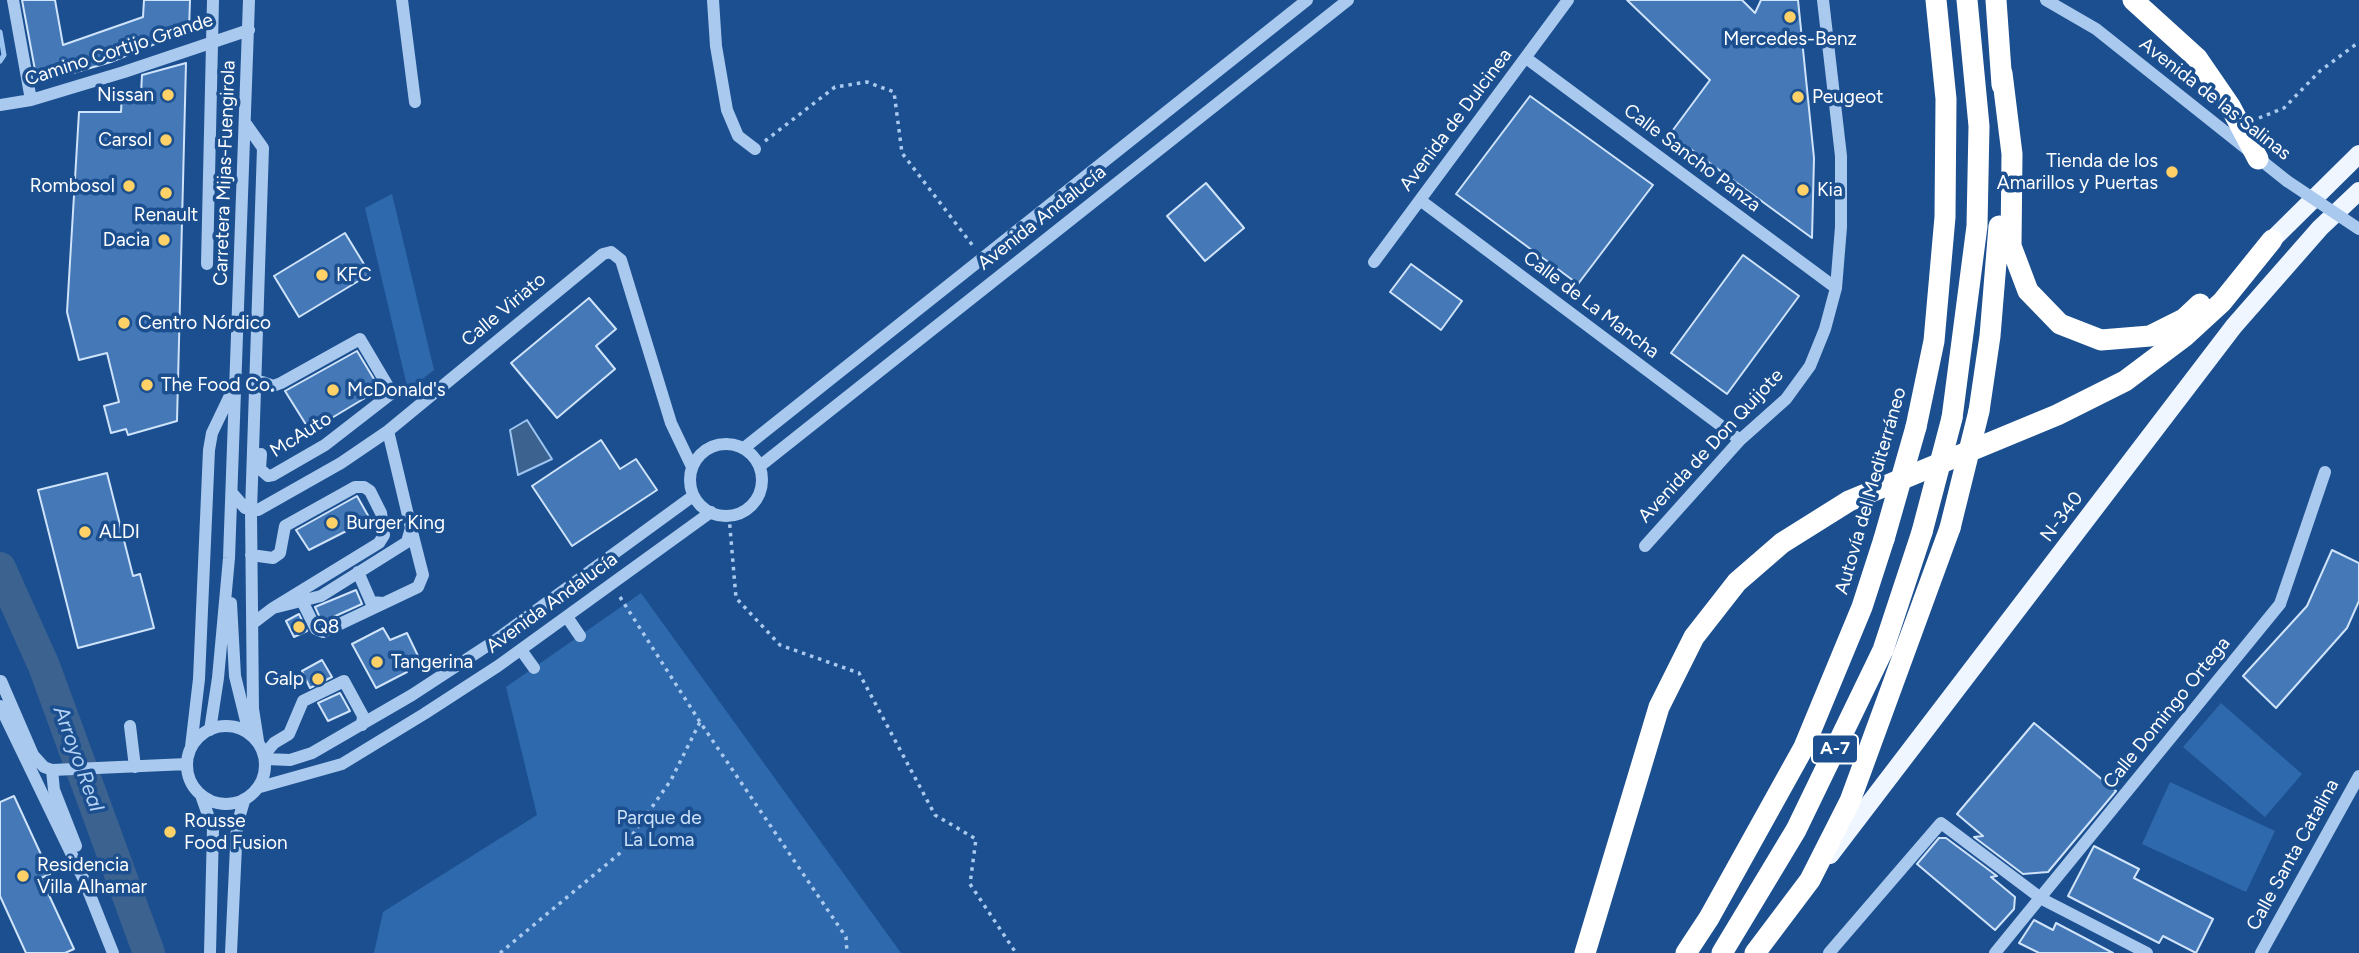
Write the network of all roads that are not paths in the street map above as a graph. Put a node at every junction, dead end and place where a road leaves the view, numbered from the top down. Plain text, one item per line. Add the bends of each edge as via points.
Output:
1 (13, 0) edge
2 (213, 0) edge
3 (249, 0) edge
4 (402, 0) edge
5 (713, 0) edge
6 (1307, 0) edge
7 (1348, 0) edge
8 (1568, 0) edge
9 (1823, 0) edge
10 (1936, 0) edge
11 (1967, 0) edge
12 (1996, 0) edge
13 (2046, 0) edge
14 (2133, 0) edge
15 (249, 30) junction
16 (212, 41) junction
17 (1526, 58) junction
18 (2002, 73) junction
19 (31, 100) junction
20 (415, 102) dead end
21 (0, 105) edge
22 (246, 124) junction
23 (755, 149) road end
24 (2359, 153) edge
25 (2258, 159) junction
26 (2359, 191) edge
27 (1420, 200) junction
28 (2359, 229) edge
29 (2272, 240) junction
30 (1374, 262) dead end
31 (207, 264) dead end
32 (1836, 288) junction
33 (259, 379) junction
34 (237, 382) junction
35 (388, 431) junction
36 (1740, 440) junction
37 (744, 448) junction
38 (760, 466) junction
39 (692, 467) junction
40 (2325, 472) dead end
41 (232, 493) junction
42 (693, 496) junction
43 (251, 510) junction
44 (711, 512) junction
45 (411, 528) junction
46 (1645, 546) dead end
47 (251, 555) junction
48 (229, 558) junction
49 (358, 572) junction
50 (302, 601) junction
51 (383, 603) junction
52 (273, 608) junction
53 (567, 617) junction
54 (252, 624) junction
55 (580, 636) dead end
56 (521, 650) junction
57 (534, 668) dead end
58 (0, 680) edge
59 (0, 706) edge
60 (362, 725) junction
61 (130, 726) dead end
62 (210, 730) junction
63 (253, 737) junction
64 (191, 747) junction
65 (265, 756) junction
66 (187, 764) junction
67 (135, 767) junction
68 (52, 770) junction
69 (2359, 776) edge
70 (260, 787) junction
71 (202, 797) junction
72 (243, 801) junction
73 (85, 880) junction
74 (1810, 880) junction
75 (2042, 899) junction
76 (113, 953) edge
77 (210, 953) edge
78 (231, 953) edge
79 (1585, 953) edge
80 (1686, 953) edge
81 (1721, 953) edge
82 (1755, 953) edge
83 (1829, 953) edge
84 (1995, 953) edge
85 (2147, 953) edge
86 (2261, 953) edge

1 - 19 street
2 - 16 street
3 - 15 street, Carretera Mijas-Fuengirola
4 - 20 street
5 - 23 street via 727,110 738,136
6 - 37 street, Avenida Andalucía
7 - 38 street, Avenida Andalucía
8 - 17 street, Avenida de Dulcinea
9 - 32 street, Avenida de Don Quijote via 1841,156
10 - 80 highway, Autovía del Mediterráneo / A-7, bridge via 1946,99 1945,217 1934,341 1916,428 1862,607 1804,747
11 - 81 highway, A-7, bridge via 1979,126 1977,226 1952,418 1922,532 1883,650 1796,830
12 - 18 highway
13 - 25 street, Avenida de las Salinas via 2095,29
14 - 25 highway via 2197,58
15 - 16 street, Camino Cortijo Grande
15 - 22 street, Carretera Mijas-Fuengirola
16 - 19 street, Camino Cortijo Grande
16 - 31 street
17 - 27 street, Avenida de Dulcinea
17 - 32 street, Calle Sancho Panza
18 - 29 highway via 2012,154 2011,246 2028,291 2060,324 2101,340 2150,336 2184,319
18 - 74 highway, bridge via 1998,264 1979,411 1950,528 1850,801
19 - 21 street, Camino Cortijo Grande
22 - 33 street via 263,148
22 - 34 street, Carretera Mijas-Fuengirola
24 - 29 main road
25 - 28 street, Avenida de las Salinas, bridge
26 - 74 main road, N-340 via 2234,326
27 - 30 street, Avenida de Dulcinea
27 - 36 street, Calle de La Mancha
29 - 79 highway via 2222,302 2125,381 2057,415 1849,501 1783,543 1737,582 1694,637 1659,707
32 - 36 street, Avenida de Don Quijote via 1810,366 1786,399
33 - 33 street, McAuto via 260,469 268,476 325,445 392,393 360,339 281,383 273,386
33 - 43 street
34 - 41 street, Carretera Mijas-Fuengirola
34 - 64 street via 215,426 209,450 199,679
35 - 39 street, Calle Viriato via 611,252 621,260 671,424
35 - 43 street, Calle Viriato via 341,463
35 - 45 street
36 - 46 street, Avenida de Don Quijote
37 - 38 street
37 - 39 street via 732,444 708,448
38 - 44 street via 763,477 750,508 729,516
39 - 42 street
40 - 75 street, Calle Domingo Ortega via 2280,604
41 - 43 street
41 - 48 street, Carretera Mijas-Fuengirola
42 - 44 street
42 - 60 street, Avenida Andalucía via 490,644
43 - 47 street
44 - 53 street, Avenida Andalucía
45 - 49 street via 407,542
45 - 51 street via 422,582
47 - 52 street via 273,558 280,553 285,526 355,487 370,491 381,513 384,535 379,543
47 - 54 street
48 - 62 street, Carretera Mijas-Fuengirola
48 - 63 street, Carretera Mijas-Fuengirola via 235,676
49 - 50 street via 321,596
49 - 51 street via 372,602
50 - 51 street via 316,629 323,632
50 - 52 street
52 - 54 street
53 - 55 street
53 - 56 street, Avenida Andalucía
54 - 63 street
56 - 57 street
56 - 70 street, Avenida Andalucía via 342,764
58 - 68 street via 33,755
59 - 73 street
60 - 65 street, Avenida Andalucía via 312,753 290,760
60 - 65 street via 363,716 344,681 303,701 289,734 274,743
61 - 67 street
62 - 63 street via 228,726
62 - 64 street
63 - 65 street
64 - 66 street
65 - 70 street
66 - 67 street
66 - 71 street via 191,784
67 - 68 street
68 - 73 street via 54,790
69 - 86 street, Calle Santa Catalina
70 - 72 street
71 - 72 street via 225,805
71 - 77 street via 213,829
72 - 78 street via 237,825
73 - 76 street
74 - 82 highway
75 - 83 street via 1941,823
75 - 84 street, Calle Domingo Ortega
75 - 85 street

